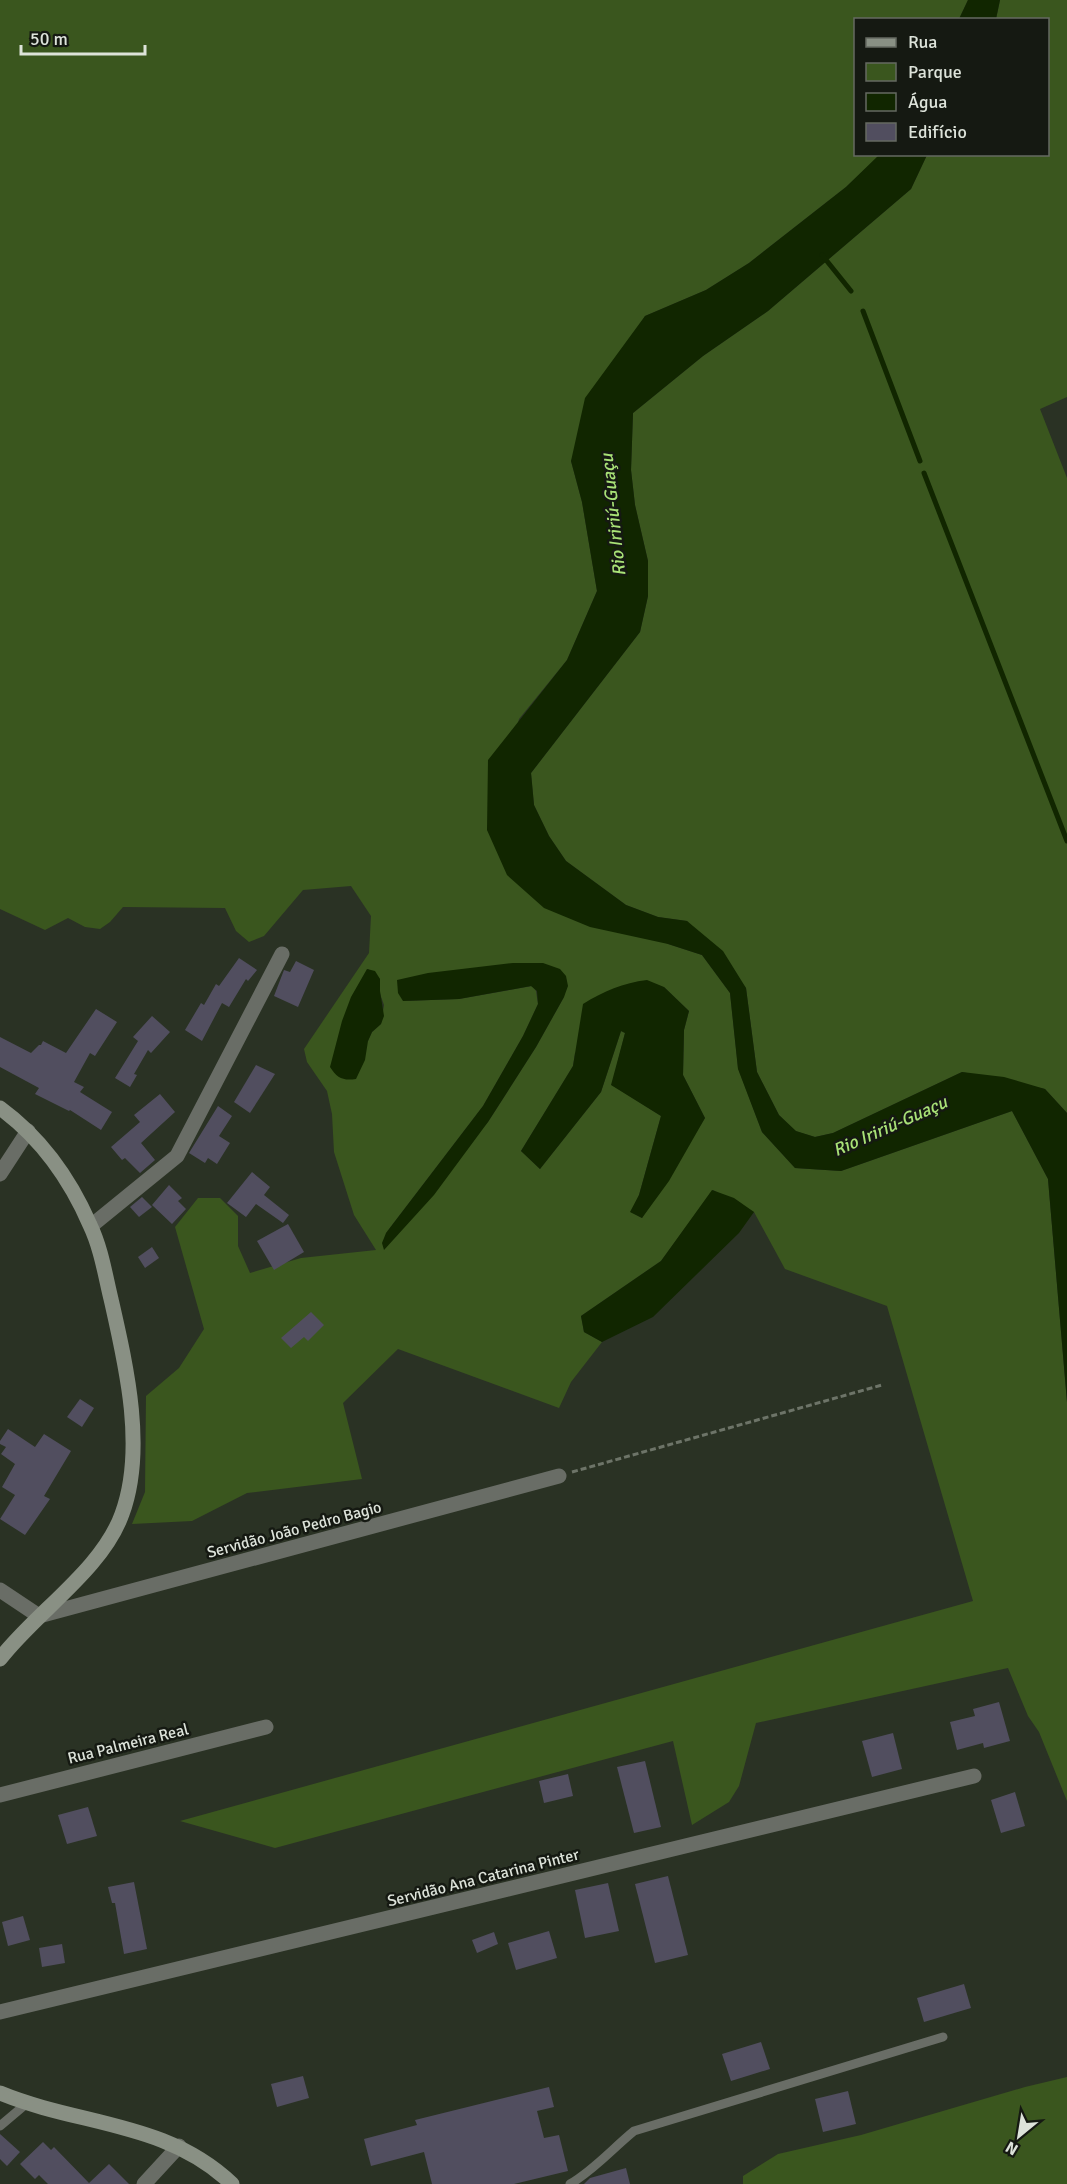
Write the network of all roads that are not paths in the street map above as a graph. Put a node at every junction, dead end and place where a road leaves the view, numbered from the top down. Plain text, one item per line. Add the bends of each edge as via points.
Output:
1 (282, 954) dead end
2 (0, 1108) edge
3 (28, 1131) junction
4 (0, 1174) edge
5 (91, 1226) junction
6 (559, 1476) road end
7 (0, 1590) edge
8 (39, 1616) junction
9 (0, 1659) edge
10 (266, 1727) dead end
11 (974, 1776) dead end
12 (0, 1795) edge
13 (0, 2012) edge
14 (943, 2037) dead end
15 (0, 2093) edge
16 (26, 2104) junction
17 (0, 2126) edge
18 (179, 2146) junction
19 (144, 2184) edge
20 (232, 2184) edge
21 (570, 2184) edge

1 - 5 street via 177,1156
2 - 3 street
3 - 4 street
3 - 5 street via 70,1186
5 - 8 street via 125,1359 132,1409 129,1486 110,1540
6 - 8 street, Servidão João Pedro Bagio
7 - 8 street
8 - 9 street
10 - 12 street, Rua Palmeira Real
11 - 13 street, Servidão Ana Catarina Pinter
14 - 21 lane via 634,2132 588,2174
15 - 16 street
16 - 17 lane
16 - 18 street
18 - 19 street
18 - 20 street

